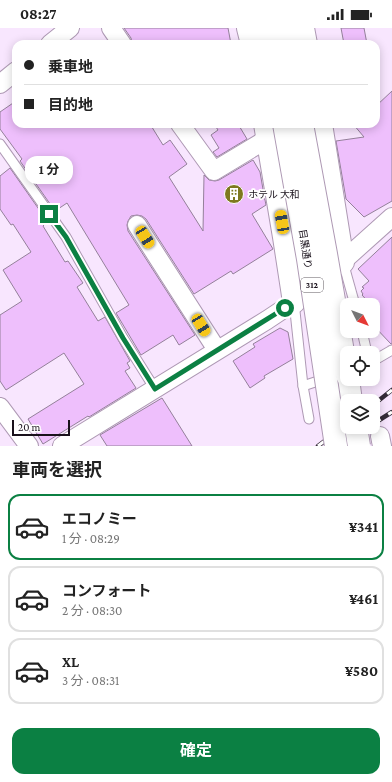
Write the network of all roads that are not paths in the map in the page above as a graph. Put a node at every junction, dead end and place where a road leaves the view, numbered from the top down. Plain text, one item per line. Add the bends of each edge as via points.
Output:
1 (70, 28) edge
2 (111, 28) edge
3 (248, 28) edge
4 (267, 28) edge
5 (284, 28) edge
6 (303, 28) edge
7 (55, 40) edge
8 (119, 40) edge
9 (251, 40) edge
10 (269, 40) edge
11 (286, 40) edge
12 (305, 40) edge
13 (12, 74) edge
14 (0, 84) edge
15 (183, 128) edge
16 (285, 128) edge
17 (303, 128) edge
18 (322, 128) edge
19 (266, 132) edge
20 (0, 144) edge
21 (325, 148) junction
22 (273, 178) junction
23 (392, 217) edge
24 (137, 225) dead end
25 (343, 262) junction
26 (353, 298) edge
27 (294, 302) junction
28 (217, 350) junction
29 (392, 350) edge
30 (340, 354) edge
31 (380, 357) edge
32 (340, 376) edge
33 (303, 386) junction
34 (155, 389) junction
35 (0, 407) edge
36 (309, 419) dead end
37 (357, 434) edge
38 (29, 446) edge
39 (62, 446) edge
40 (336, 446) edge
41 (359, 446) edge

1 - 7 street
2 - 8 street
3 - 9 main road
4 - 10 main road
5 - 11 main road
6 - 12 main road
13 - 14 street
15 - 19 street via 214,171
16 - 40 main road, 目黒通り / 312, bridge via 308,259
17 - 30 main road, 目黒通り / 312, bridge via 326,254
18 - 21 main road
19 - 22 main road
20 - 34 lane via 66,237
21 - 22 street
21 - 25 main road
22 - 27 main road
23 - 25 street
24 - 28 street
25 - 26 lane
25 - 27 street
27 - 28 street
27 - 33 lane
28 - 34 street
29 - 31 lane
32 - 33 lane
33 - 36 lane
34 - 39 street
35 - 38 street
37 - 41 main road, bridge

